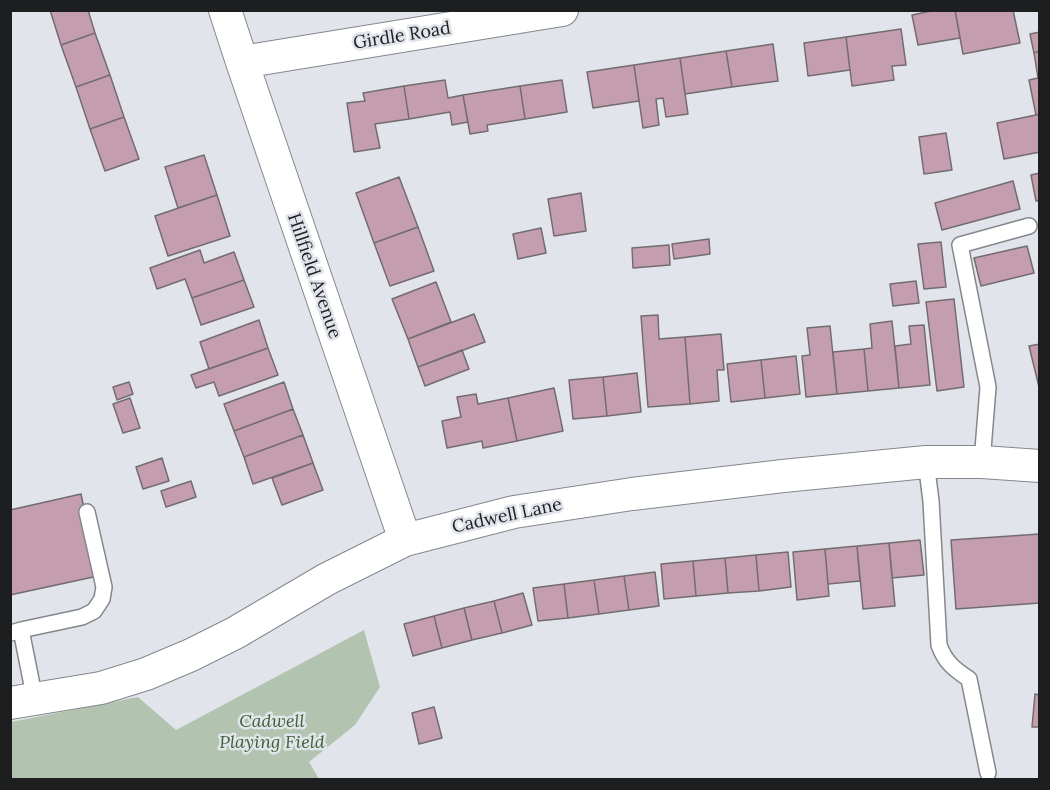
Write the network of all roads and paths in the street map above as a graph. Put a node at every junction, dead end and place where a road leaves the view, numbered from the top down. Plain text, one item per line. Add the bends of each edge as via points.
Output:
1 (225, 10) edge
2 (562, 10) edge
3 (242, 62) junction
4 (1029, 226) dead end
5 (926, 462) junction
6 (982, 462) junction
7 (1040, 466) edge
8 (87, 512) dead end
9 (405, 540) junction
10 (16, 632) edge
11 (23, 702) edge
12 (988, 773) dead end

1 - 3 street, Hillfield Avenue
2 - 3 street, Girdle Road
3 - 9 street, Hillfield Avenue
4 - 6 lane via 960,245 988,387
5 - 6 street, Cadwell Lane
5 - 9 street, Cadwell Lane via 632,494 514,512
5 - 12 lane via 939,645 943,657 969,679
6 - 7 street, Cadwell Lane
8 - 10 lane via 104,586 102,599 94,611 82,617
9 - 11 street, Cadwell Lane via 327,579 235,633 146,674 100,688
10 - 11 lane

